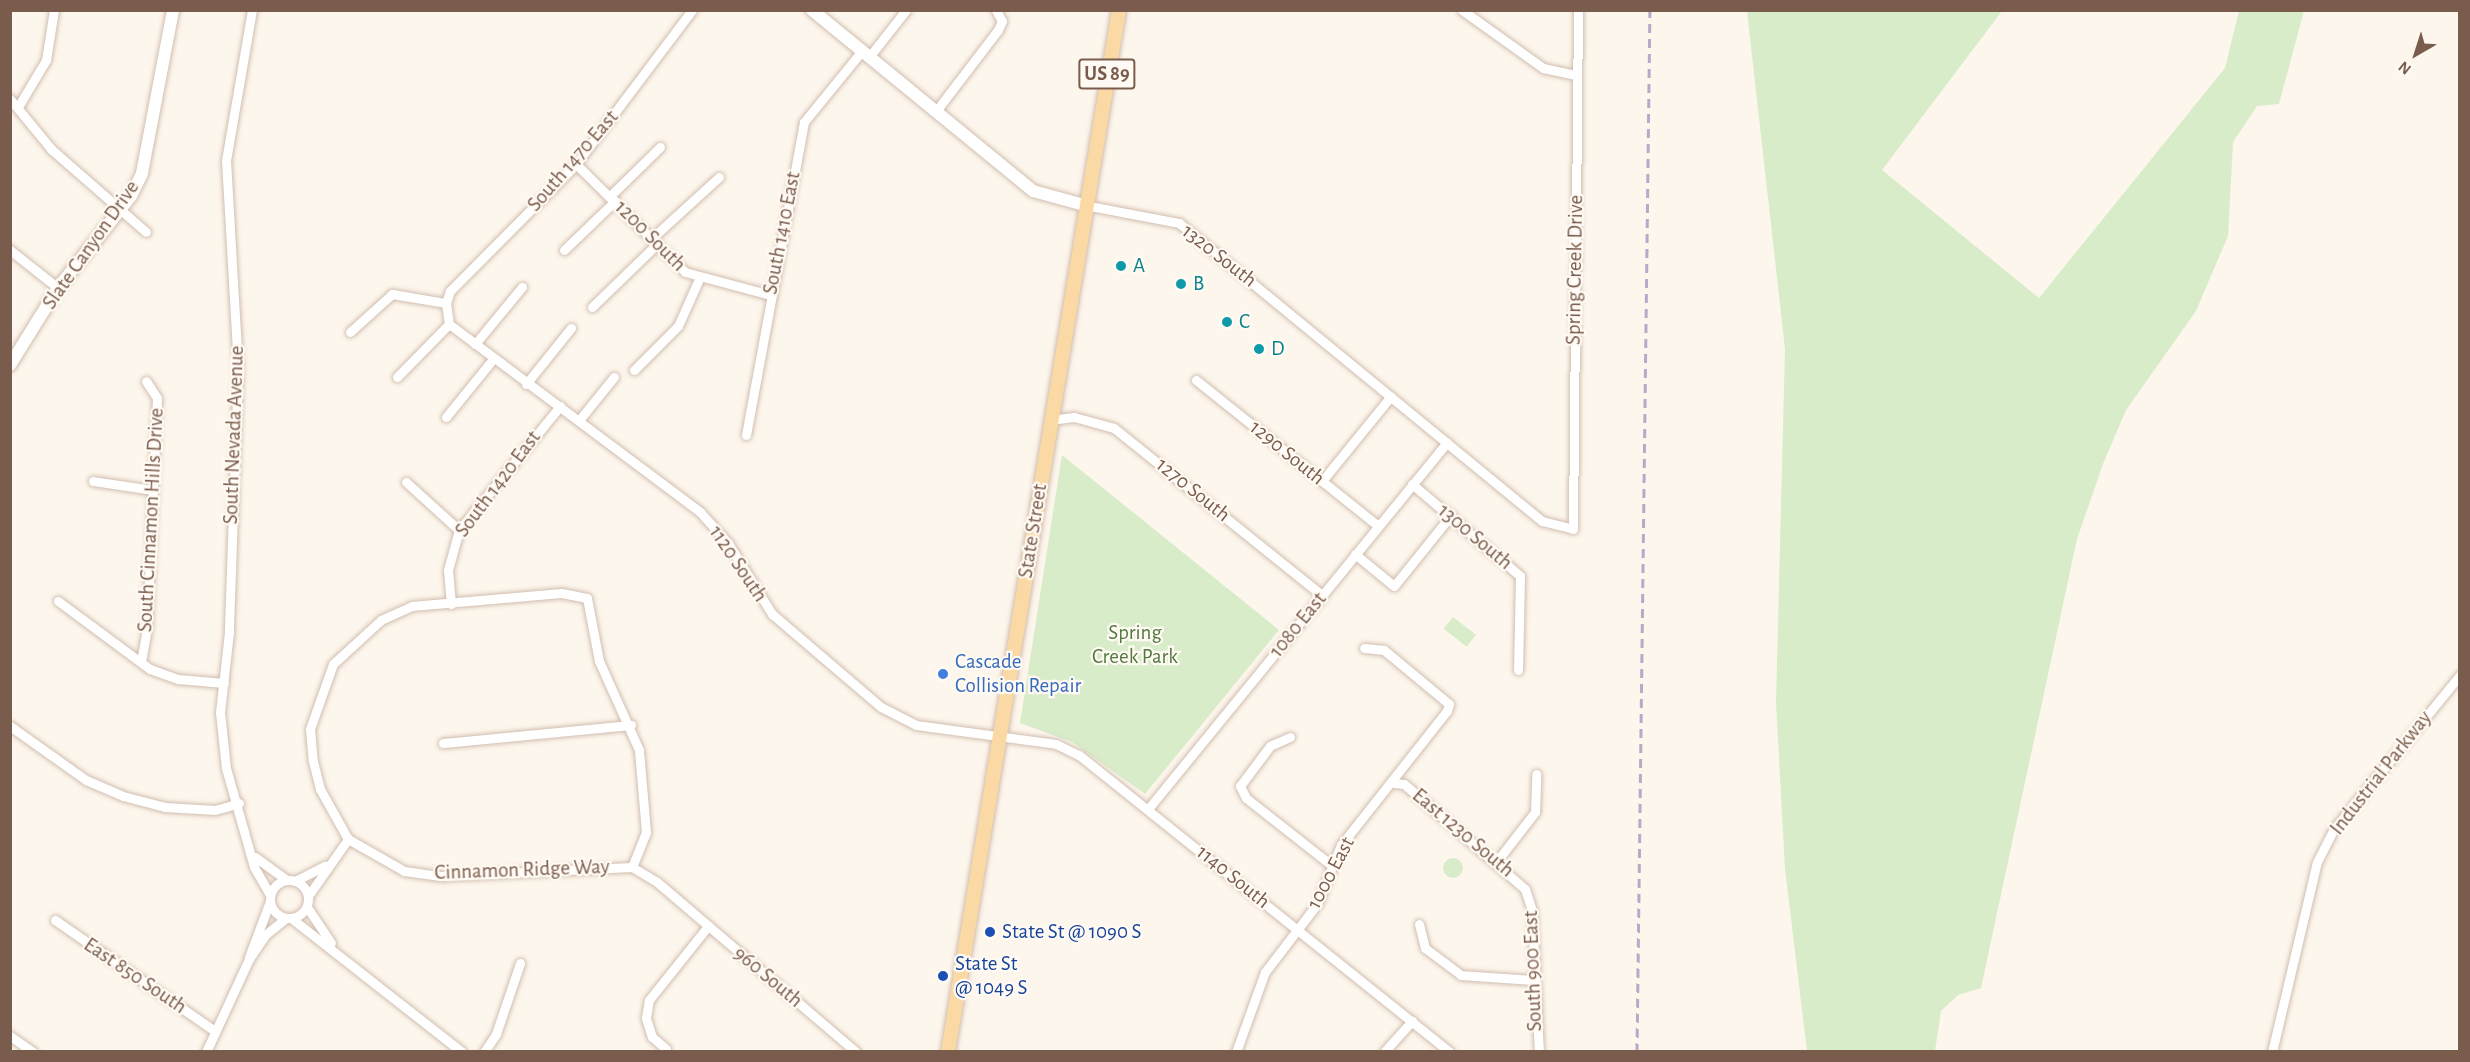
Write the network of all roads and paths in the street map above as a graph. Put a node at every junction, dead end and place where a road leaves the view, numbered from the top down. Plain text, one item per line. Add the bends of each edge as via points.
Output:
1 (54, 10) edge
2 (174, 10) edge
3 (252, 10) edge
4 (692, 10) edge
5 (812, 10) edge
6 (906, 10) edge
7 (996, 10) edge
8 (1119, 10) edge
9 (1462, 10) edge
10 (1578, 10) edge
11 (865, 54) junction
12 (1577, 75) junction
13 (10, 99) edge
14 (18, 107) junction
15 (936, 111) junction
16 (660, 147) dead end
17 (576, 164) junction
18 (719, 177) dead end
19 (613, 198) junction
20 (1084, 205) junction
21 (121, 210) junction
22 (146, 232) dead end
23 (654, 242) junction
24 (10, 250) edge
25 (564, 250) dead end
26 (699, 279) junction
27 (522, 287) dead end
28 (58, 288) junction
29 (771, 295) junction
30 (446, 303) junction
31 (592, 307) dead end
32 (449, 324) junction
33 (571, 328) dead end
34 (350, 332) dead end
35 (475, 344) junction
36 (493, 359) junction
37 (10, 365) edge
38 (634, 370) dead end
39 (614, 376) dead end
40 (397, 377) dead end
41 (1196, 380) dead end
42 (146, 381) dead end
43 (526, 384) junction
44 (1391, 396) junction
45 (560, 406) junction
46 (446, 417) dead end
47 (580, 419) junction
48 (1050, 420) junction
49 (746, 435) dead end
50 (1447, 442) junction
51 (93, 481) dead end
52 (406, 482) dead end
53 (1322, 482) junction
54 (1412, 484) junction
55 (153, 490) junction
56 (1451, 515) junction
57 (1378, 526) junction
58 (1573, 529) joint
59 (459, 530) junction
60 (1355, 554) junction
61 (1322, 595) junction
62 (58, 601) dead end
63 (451, 604) junction
64 (1364, 648) dead end
65 (141, 662) junction
66 (1518, 670) dead end
67 (2460, 675) edge
68 (224, 683) junction
69 (632, 725) junction
70 (10, 726) edge
71 (1000, 736) junction
72 (1290, 737) dead end
73 (443, 743) dead end
74 (1536, 774) dead end
75 (1394, 783) junction
76 (239, 803) junction
77 (1148, 809) junction
78 (348, 839) junction
79 (255, 857) junction
80 (1497, 861) junction
81 (1331, 865) junction
82 (325, 866) junction
83 (632, 867) junction
84 (291, 880) junction
85 (1527, 892) joint
86 (308, 896) junction
87 (270, 898) junction
88 (307, 907) junction
89 (288, 918) junction
90 (55, 920) dead end
91 (1419, 924) dead end
92 (708, 926) junction
93 (1298, 929) junction
94 (332, 945) junction
95 (249, 959) junction
96 (520, 963) dead end
97 (1532, 980) junction
98 (1412, 1021) junction
99 (215, 1031) junction
100 (10, 1036) edge
101 (666, 1049) dead end
102 (33, 1052) edge
103 (206, 1052) edge
104 (462, 1052) edge
105 (484, 1052) edge
106 (856, 1052) edge
107 (948, 1052) edge
108 (1236, 1052) edge
109 (1384, 1052) edge
110 (1450, 1052) edge
111 (1539, 1052) edge
112 (2272, 1052) edge

1 - 14 street via 46,60
2 - 21 street, Slate Canyon Drive via 142,173
3 - 68 street, South Nevada Avenue via 226,160 238,370
4 - 17 street, South 1470 East via 662,57
5 - 11 street, 1320 South
6 - 11 street, South 1410 East
7 - 15 street via 1002,21
8 - 20 main road, State Street / US 89
9 - 12 street via 1543,68
10 - 12 street, Spring Creek Drive
11 - 15 street, 1320 South
11 - 29 street, South 1410 East via 804,122
12 - 58 street, Spring Creek Drive
13 - 14 street
14 - 21 street via 51,149
15 - 20 street, 1320 South via 1033,191
16 - 19 street
17 - 19 street, 1200 South
17 - 30 street, South 1470 East via 465,275
18 - 23 street
19 - 23 street, 1200 South
19 - 25 street
20 - 44 street, 1320 South via 1179,223
20 - 48 main road, State Street / US 89
21 - 22 street
21 - 28 street, Slate Canyon Drive
23 - 26 street, 1200 South
23 - 31 street
24 - 28 street
26 - 29 street, 1200 South
26 - 38 street via 678,326
27 - 35 street
28 - 37 street, Slate Canyon Drive
29 - 49 street, South 1410 East
30 - 32 street
30 - 34 street via 392,294
32 - 35 street, 1120 South
32 - 40 street
33 - 43 street
35 - 36 street, 1120 South
36 - 43 street, 1120 South
36 - 46 street
39 - 47 street
41 - 53 street, 1290 South
42 - 55 street, South Cinnamon Hills Drive via 157,398
43 - 45 street, 1120 South
44 - 50 street, 1320 South
44 - 53 street
45 - 47 street, 1120 South
45 - 59 street, South 1420 East
47 - 71 street, 1120 South via 700,512 728,543 772,614 881,707 916,725
48 - 61 street, 1270 South via 1099,421 1126,436
48 - 71 main road, State Street / US 89
50 - 54 street, 1080 East
50 - 58 street, 1320 South via 1542,521
51 - 55 street
52 - 59 street
53 - 57 street, 1290 South
54 - 56 street, 1300 South
54 - 57 street, 1080 East
55 - 65 street, South Cinnamon Hills Drive
56 - 60 street via 1394,586
56 - 66 street, 1300 South via 1520,576
57 - 60 street, 1080 East
59 - 63 street, South 1420 East via 448,570
60 - 61 street, 1080 East
61 - 77 street, 1080 East
62 - 65 street
63 - 69 street via 561,593 587,598 599,661
63 - 78 street via 412,606 381,620 333,664 318,695 310,729 313,762 320,789
64 - 75 street, 1000 East via 1384,650 1448,708
65 - 68 street via 178,679
67 - 112 street, Industrial Parkway via 2334,829 2317,862
68 - 76 street, South Nevada Avenue via 221,743
69 - 73 street
69 - 83 street via 646,832
70 - 76 street via 86,780 123,796 165,807 215,810
71 - 77 street, 1140 South via 1056,744 1092,764
71 - 107 main road, State Street / US 89
72 - 81 street via 1270,746 1240,786 1245,798
74 - 80 street via 1535,812
75 - 80 street, East 1230 South via 1404,784
75 - 81 street, 1000 East via 1341,845
76 - 79 street, South Nevada Avenue
77 - 93 street, 1140 South
78 - 82 street
78 - 83 street, Cinnamon Ridge Way via 404,871 441,876
79 - 84 street
79 - 87 street, South Nevada Avenue via 254,867
80 - 85 street, East 1230 South
81 - 93 street, 1000 East via 1323,893
82 - 84 street
82 - 86 street
83 - 92 street, 960 South
84 - 86 street
84 - 87 street
85 - 97 street, South 900 East via 1532,910
86 - 88 street
87 - 89 street via 275,912
87 - 95 street
88 - 89 street
88 - 94 street
89 - 94 street
89 - 95 street via 264,934
90 - 99 street, East 850 South
91 - 97 street via 1425,948 1461,975
92 - 101 street via 649,1000 646,1018 652,1037
92 - 106 street, 960 South
93 - 98 street, 1140 South
93 - 108 street, 1000 East via 1265,972
94 - 104 street
95 - 99 street
96 - 105 street via 496,1034
97 - 111 street, South 900 East
98 - 109 street
98 - 110 street, 1140 South
99 - 103 street
100 - 102 street

